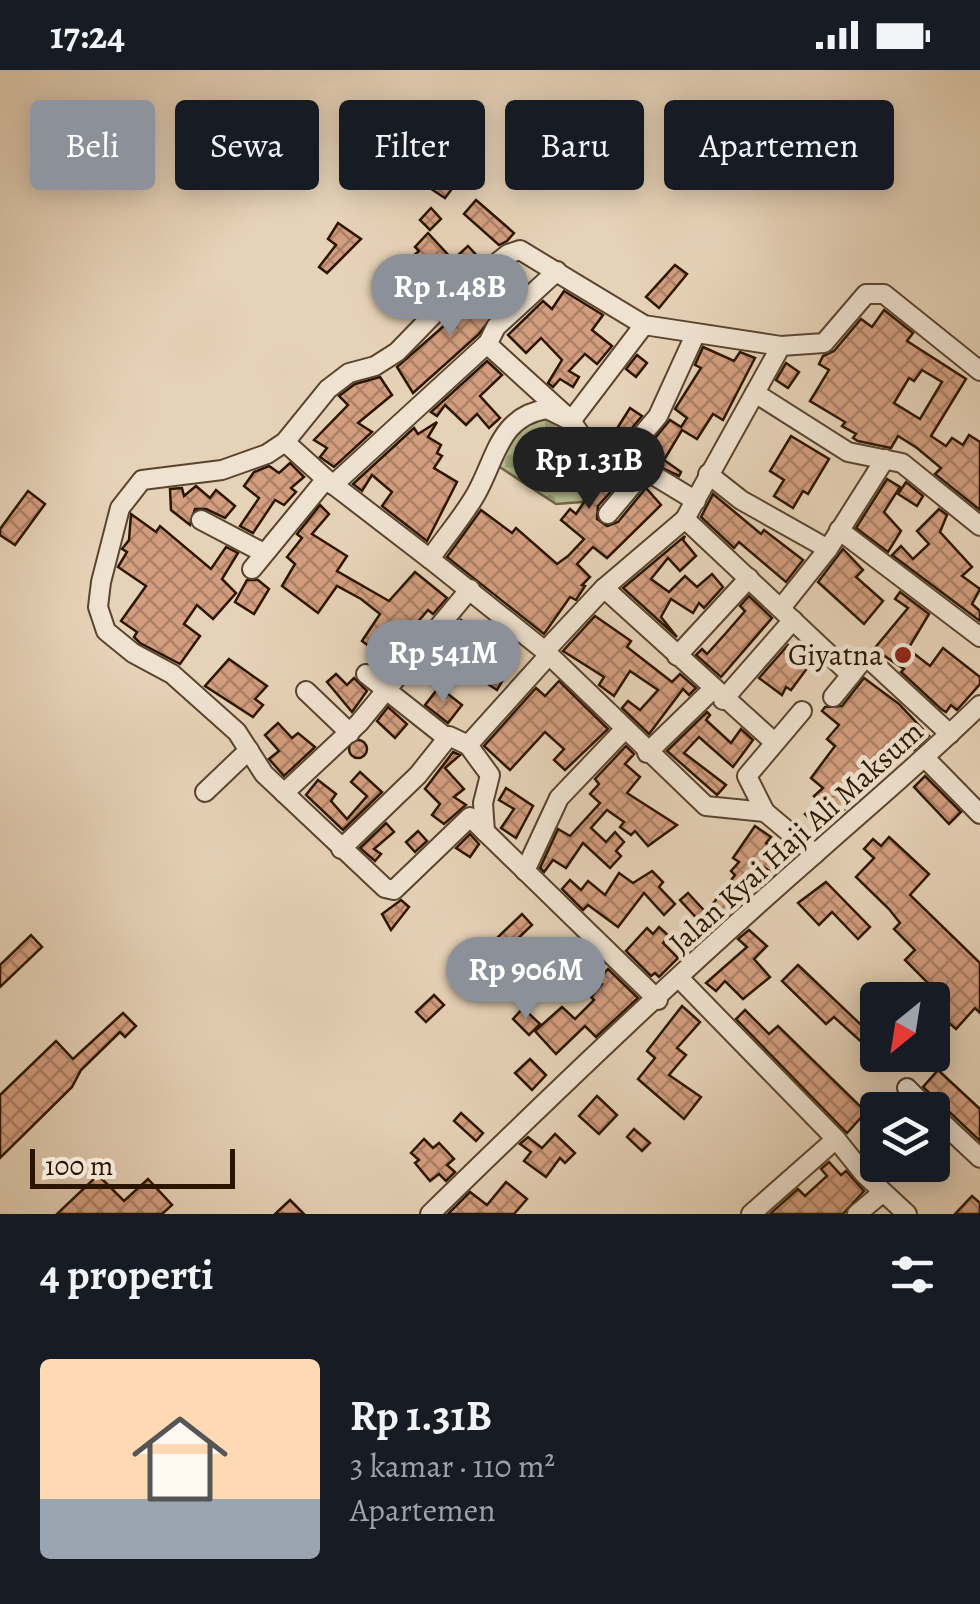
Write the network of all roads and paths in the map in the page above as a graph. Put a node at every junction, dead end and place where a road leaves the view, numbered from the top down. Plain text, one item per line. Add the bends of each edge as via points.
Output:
1 (557, 271) junction
2 (644, 325) junction
3 (695, 335) junction
4 (487, 344) junction
5 (781, 346) junction
6 (980, 372) edge
7 (756, 393) junction
8 (567, 417) junction
9 (284, 442) junction
10 (885, 459) junction
11 (708, 474) junction
12 (329, 482) junction
13 (696, 501) junction
14 (608, 514) dead end
15 (685, 519) junction
16 (201, 520) dead end
17 (980, 526) edge
18 (840, 530) junction
19 (828, 549) junction
20 (430, 558) junction
21 (750, 578) junction
22 (604, 588) junction
23 (470, 589) junction
24 (787, 614) junction
25 (980, 638) edge
26 (547, 653) junction
27 (677, 656) junction
28 (366, 674) dead end
29 (851, 676) junction
30 (388, 691) junction
31 (306, 692) dead end
32 (718, 694) junction
33 (833, 697) dead end
34 (980, 705) edge
35 (802, 711) dead end
36 (624, 731) junction
37 (350, 734) junction
38 (950, 734) junction
39 (447, 738) junction
40 (774, 742) junction
41 (468, 745) junction
42 (249, 750) junction
43 (647, 753) junction
44 (926, 759) junction
45 (205, 792) dead end
46 (284, 794) junction
47 (765, 812) junction
48 (980, 814) edge
49 (485, 832) junction
50 (341, 850) junction
51 (815, 854) junction
52 (525, 870) junction
53 (680, 979) junction
54 (658, 1000) junction
55 (906, 1088) dead end
56 (910, 1092) edge
57 (950, 1129) edge
58 (836, 1139) junction
59 (980, 1158) edge
60 (882, 1194) junction
61 (430, 1214) edge
62 (752, 1214) edge
63 (858, 1214) edge
64 (907, 1214) edge

1 - 2 street
1 - 4 street via 496,327
1 - 9 street via 531,252 508,254 396,352 328,389
2 - 3 street
2 - 8 street
3 - 5 street
3 - 8 street via 670,397 613,469 605,469
4 - 8 street
4 - 12 street
5 - 6 street via 824,343 874,291
5 - 7 street
7 - 10 street via 848,452
7 - 11 street
8 - 20 street via 547,409 518,418
9 - 12 street
9 - 42 street via 222,470 142,480 120,508 98,607 111,638 172,674
10 - 17 street via 907,466
10 - 18 street
11 - 13 street
11 - 19 street
12 - 16 street via 257,561
12 - 20 street
13 - 14 street via 645,470
13 - 15 street
15 - 21 street
15 - 22 street
18 - 19 street
18 - 25 street
19 - 24 street
20 - 23 street
21 - 24 street
21 - 27 street
22 - 26 street
22 - 27 street
23 - 26 street
23 - 30 street
24 - 29 street
24 - 32 street
26 - 36 street
26 - 41 street
27 - 32 street
28 - 30 street
29 - 33 street
29 - 38 street via 863,660 870,662
30 - 37 street
30 - 39 street
31 - 37 street
32 - 40 street
32 - 43 street
34 - 38 street, Jalan Kyai Haji Ali Maksum
35 - 40 street
36 - 43 street
36 - 52 street via 559,798
37 - 46 street
38 - 44 street, Jalan Kyai Haji Ali Maksum
39 - 41 street
39 - 50 street
40 - 47 street via 747,776
41 - 49 street via 490,775
42 - 45 street
42 - 46 street
43 - 47 street via 706,806
44 - 48 street
44 - 51 street, Jalan Kyai Haji Ali Maksum
46 - 50 street
47 - 51 street
49 - 50 street via 468,818 394,890
49 - 52 street
51 - 53 street, Jalan Kyai Haji Ali Maksum
52 - 54 street
53 - 54 street, Jalan Kyai Haji Ali Maksum
53 - 58 street
54 - 61 street, Jalan Kyai Haji Ali Maksum
55 - 56 street
57 - 59 street
58 - 60 street
58 - 62 street
60 - 63 street
60 - 64 street

